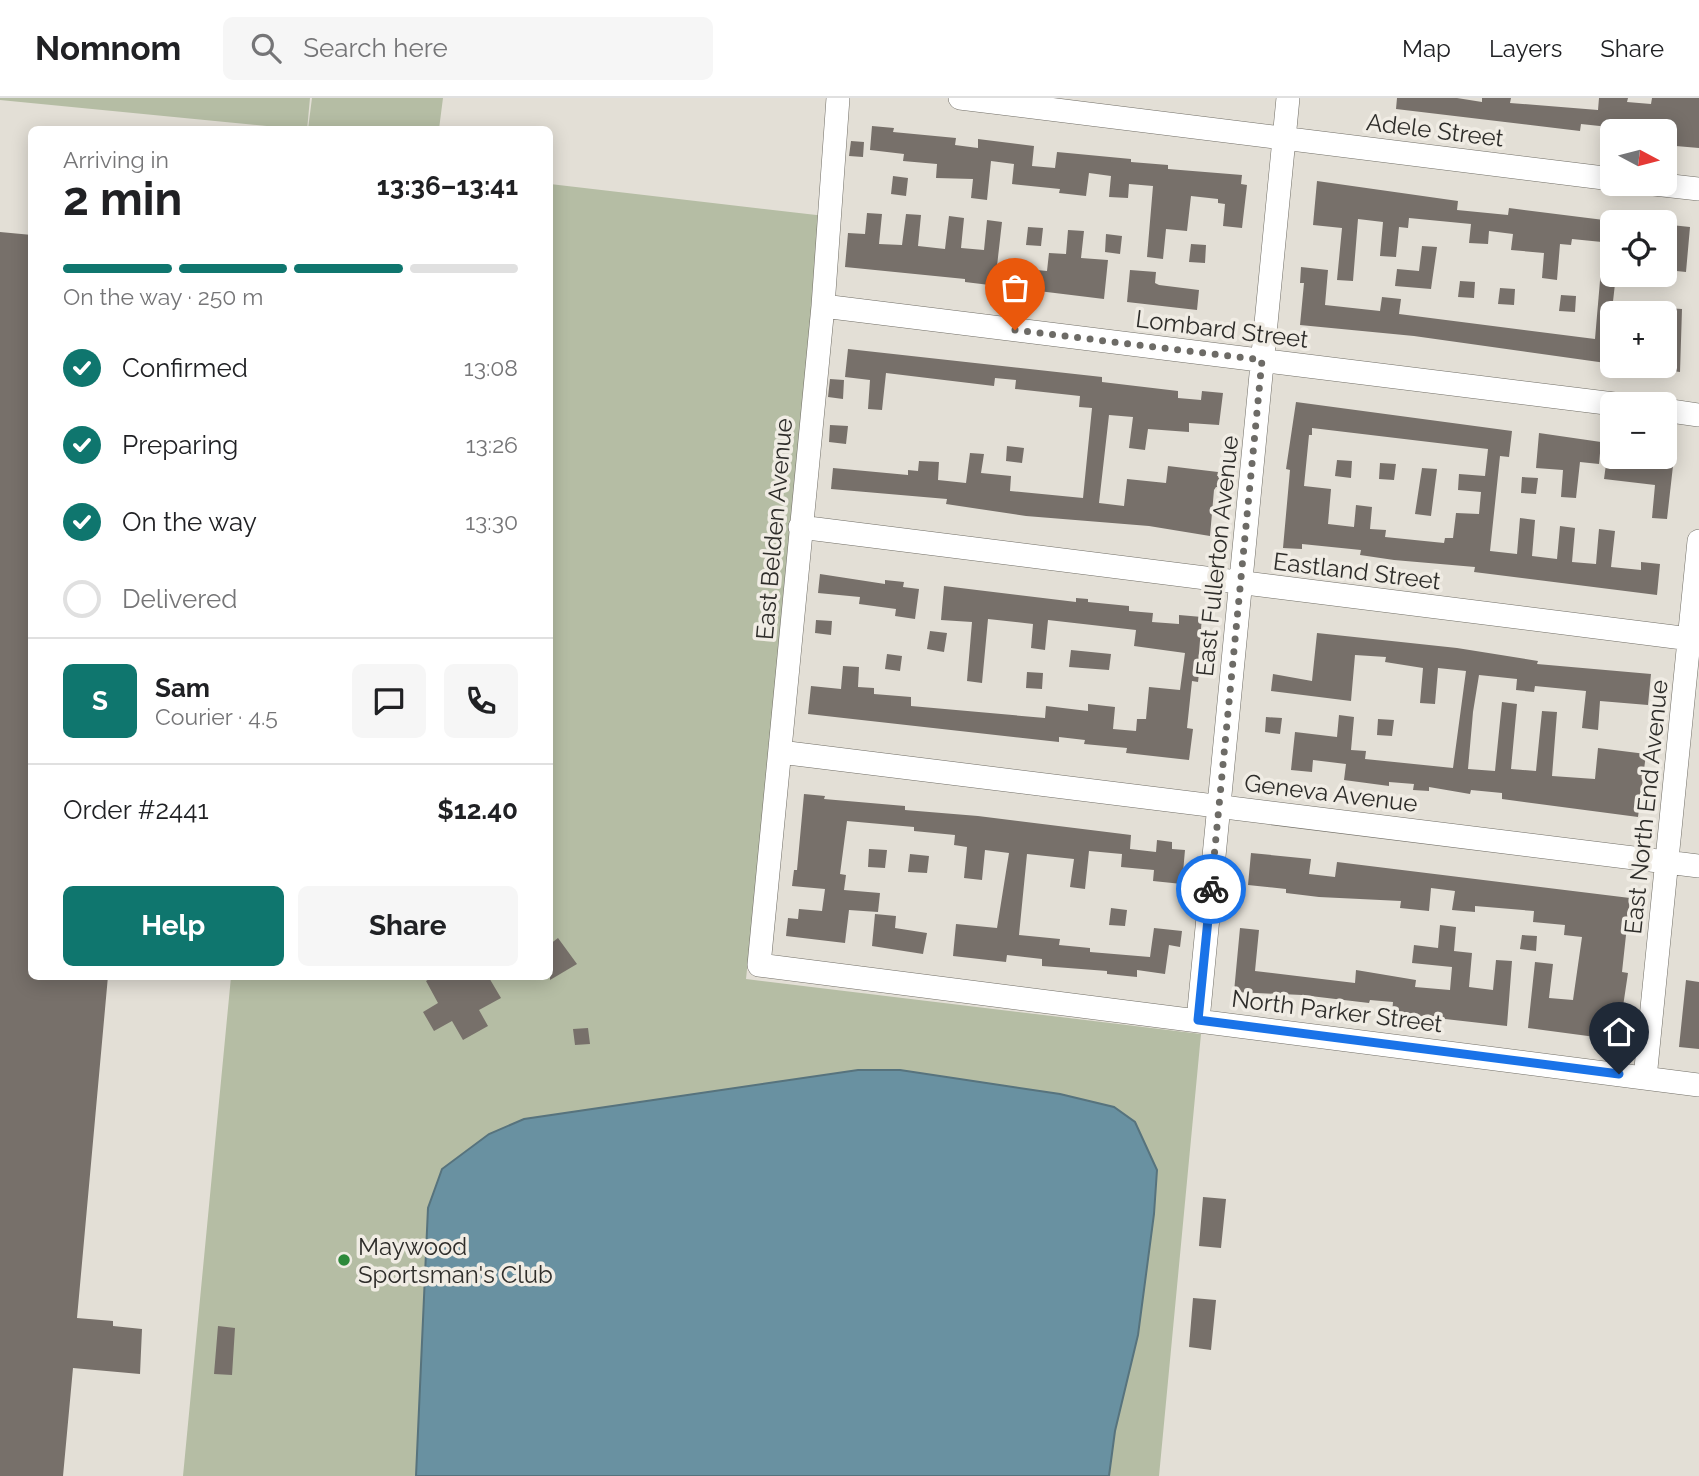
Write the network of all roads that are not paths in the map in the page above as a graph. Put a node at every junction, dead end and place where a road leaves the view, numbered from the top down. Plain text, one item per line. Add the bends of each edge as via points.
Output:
1 (838, 98) edge
2 (960, 98) edge
3 (1288, 98) edge
4 (1284, 138) junction
5 (1600, 177) edge
6 (1677, 187) edge
7 (1699, 189) edge
8 (823, 306) junction
9 (1262, 360) junction
10 (1600, 402) edge
11 (1677, 412) edge
12 (1699, 415) edge
13 (800, 527) junction
14 (1699, 541) edge
15 (1241, 582) junction
16 (1694, 640) edge
17 (780, 752) junction
18 (1219, 806) junction
19 (1667, 861) junction
20 (1699, 866) edge
21 (759, 965) joint
22 (1198, 1020) junction
23 (1645, 1078) junction
24 (1699, 1085) edge

1 - 8 street, East Belden Avenue
2 - 4 street, Adele Street
3 - 4 street, East Fullerton Avenue
4 - 5 street, Adele Street
4 - 9 street, East Fullerton Avenue
6 - 7 street
8 - 9 street, Lombard Street
8 - 13 street, East Belden Avenue
9 - 10 street, Lombard Street
9 - 15 street, East Fullerton Avenue
11 - 12 street
13 - 15 street, Eastland Street
13 - 17 street, East Belden Avenue
14 - 16 street, East North End Avenue
15 - 16 street, Eastland Street
15 - 18 street, East Fullerton Avenue
16 - 19 street, East North End Avenue
17 - 18 street, Geneva Avenue
17 - 21 street, East Belden Avenue
18 - 19 street, Geneva Avenue
18 - 22 street, East Fullerton Avenue
19 - 20 street, Geneva Avenue
19 - 23 street, East North End Avenue
21 - 22 street, North Parker Street
22 - 23 street, North Parker Street
23 - 24 street, North Parker Street

